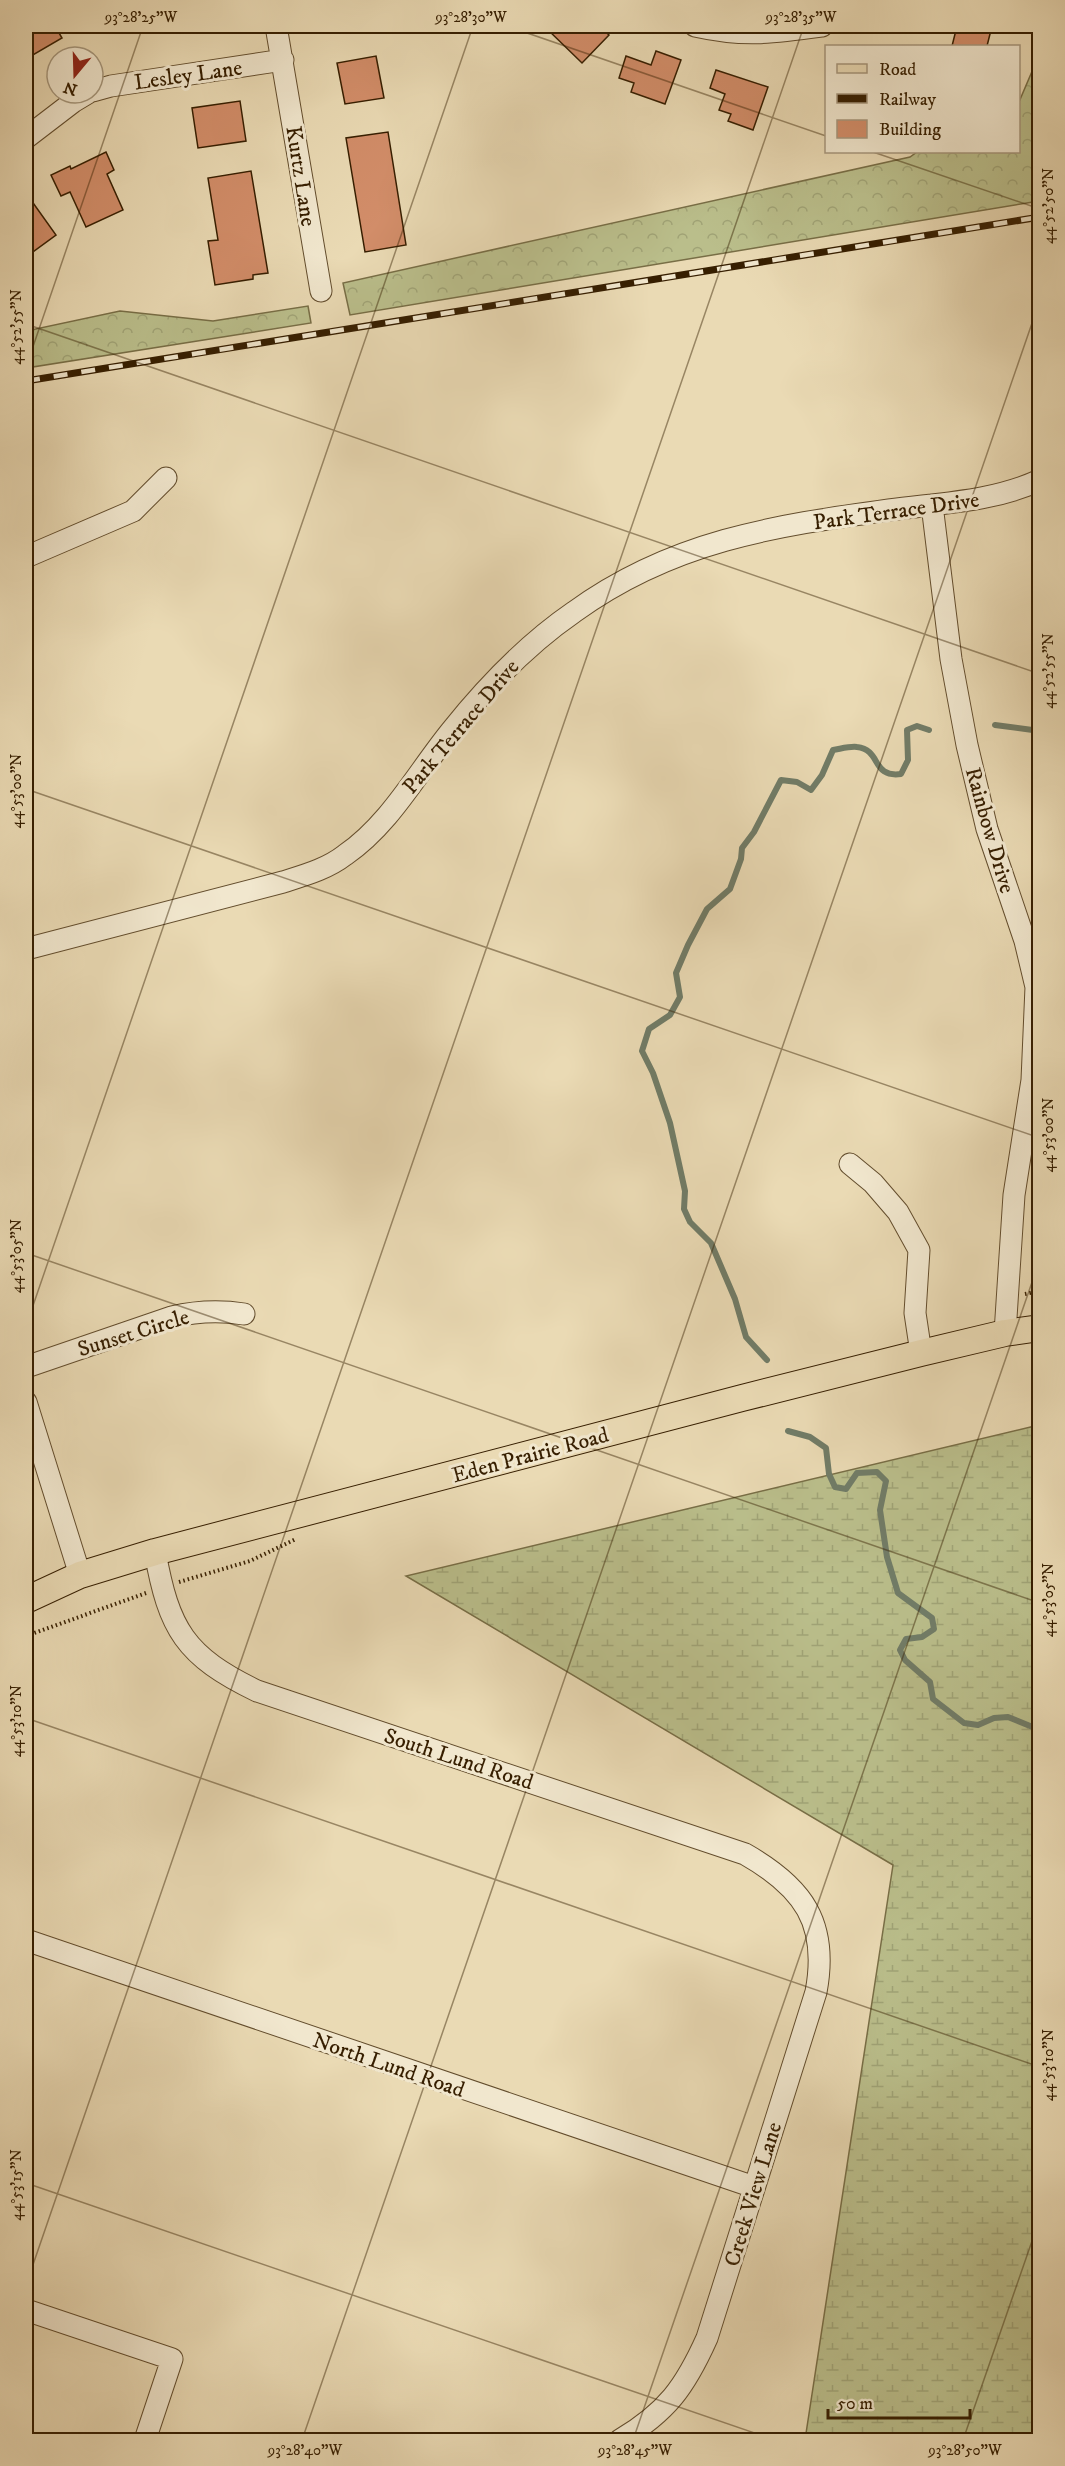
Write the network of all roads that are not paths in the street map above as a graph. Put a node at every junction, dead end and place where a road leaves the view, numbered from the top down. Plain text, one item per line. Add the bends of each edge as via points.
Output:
1 (276, 26) edge
2 (695, 26) edge
3 (822, 26) edge
4 (283, 60) junction
5 (105, 88) edge
6 (69, 105) edge
7 (26, 138) edge
8 (321, 291) dead end
9 (166, 478) dead end
10 (1040, 480) edge
11 (932, 505) junction
12 (26, 557) edge
13 (26, 949) edge
14 (850, 1164) dead end
15 (244, 1314) dead end
16 (1040, 1328) edge
17 (1005, 1333) junction
18 (921, 1353) junction
19 (26, 1367) edge
20 (26, 1402) edge
21 (154, 1552) junction
22 (80, 1575) junction
23 (26, 1600) edge
24 (812, 1918) joint
25 (26, 1940) edge
26 (754, 2187) junction
27 (26, 2310) edge
28 (146, 2440) edge
29 (620, 2440) edge

1 - 4 street, Kurtz Lane
2 - 3 street via 727,33 765,34
4 - 5 street, Lesley Lane
4 - 8 street, Kurtz Lane
6 - 7 street
9 - 12 street via 133,510
10 - 11 street, Park Terrace Drive via 983,499
11 - 13 street, Park Terrace Drive via 791,524 734,537 677,555 625,580 574,611 528,647 478,698 371,834 345,856 316,872 283,882
11 - 17 street, Rainbow Drive via 951,659 967,745 987,829 1025,941 1036,987 1032,1080 1014,1195
14 - 18 street via 898,1212 919,1250 915,1313
15 - 19 street, Sunset Circle via 219,1310 188,1313
16 - 17 main road, Eden Prairie Road
17 - 18 main road, Eden Prairie Road
18 - 21 main road, Eden Prairie Road
20 - 22 street
21 - 22 main road, Eden Prairie Road
21 - 24 street, South Lund Road via 161,1588 179,1632 201,1658 228,1677 257,1691 745,1854 780,1877
22 - 23 main road, Eden Prairie Road
24 - 26 street, Creek View Lane via 821,1967 816,1992
25 - 26 street, North Lund Road
26 - 29 street, Creek View Lane via 707,2338 693,2369 674,2398 649,2422
27 - 28 street via 172,2359

